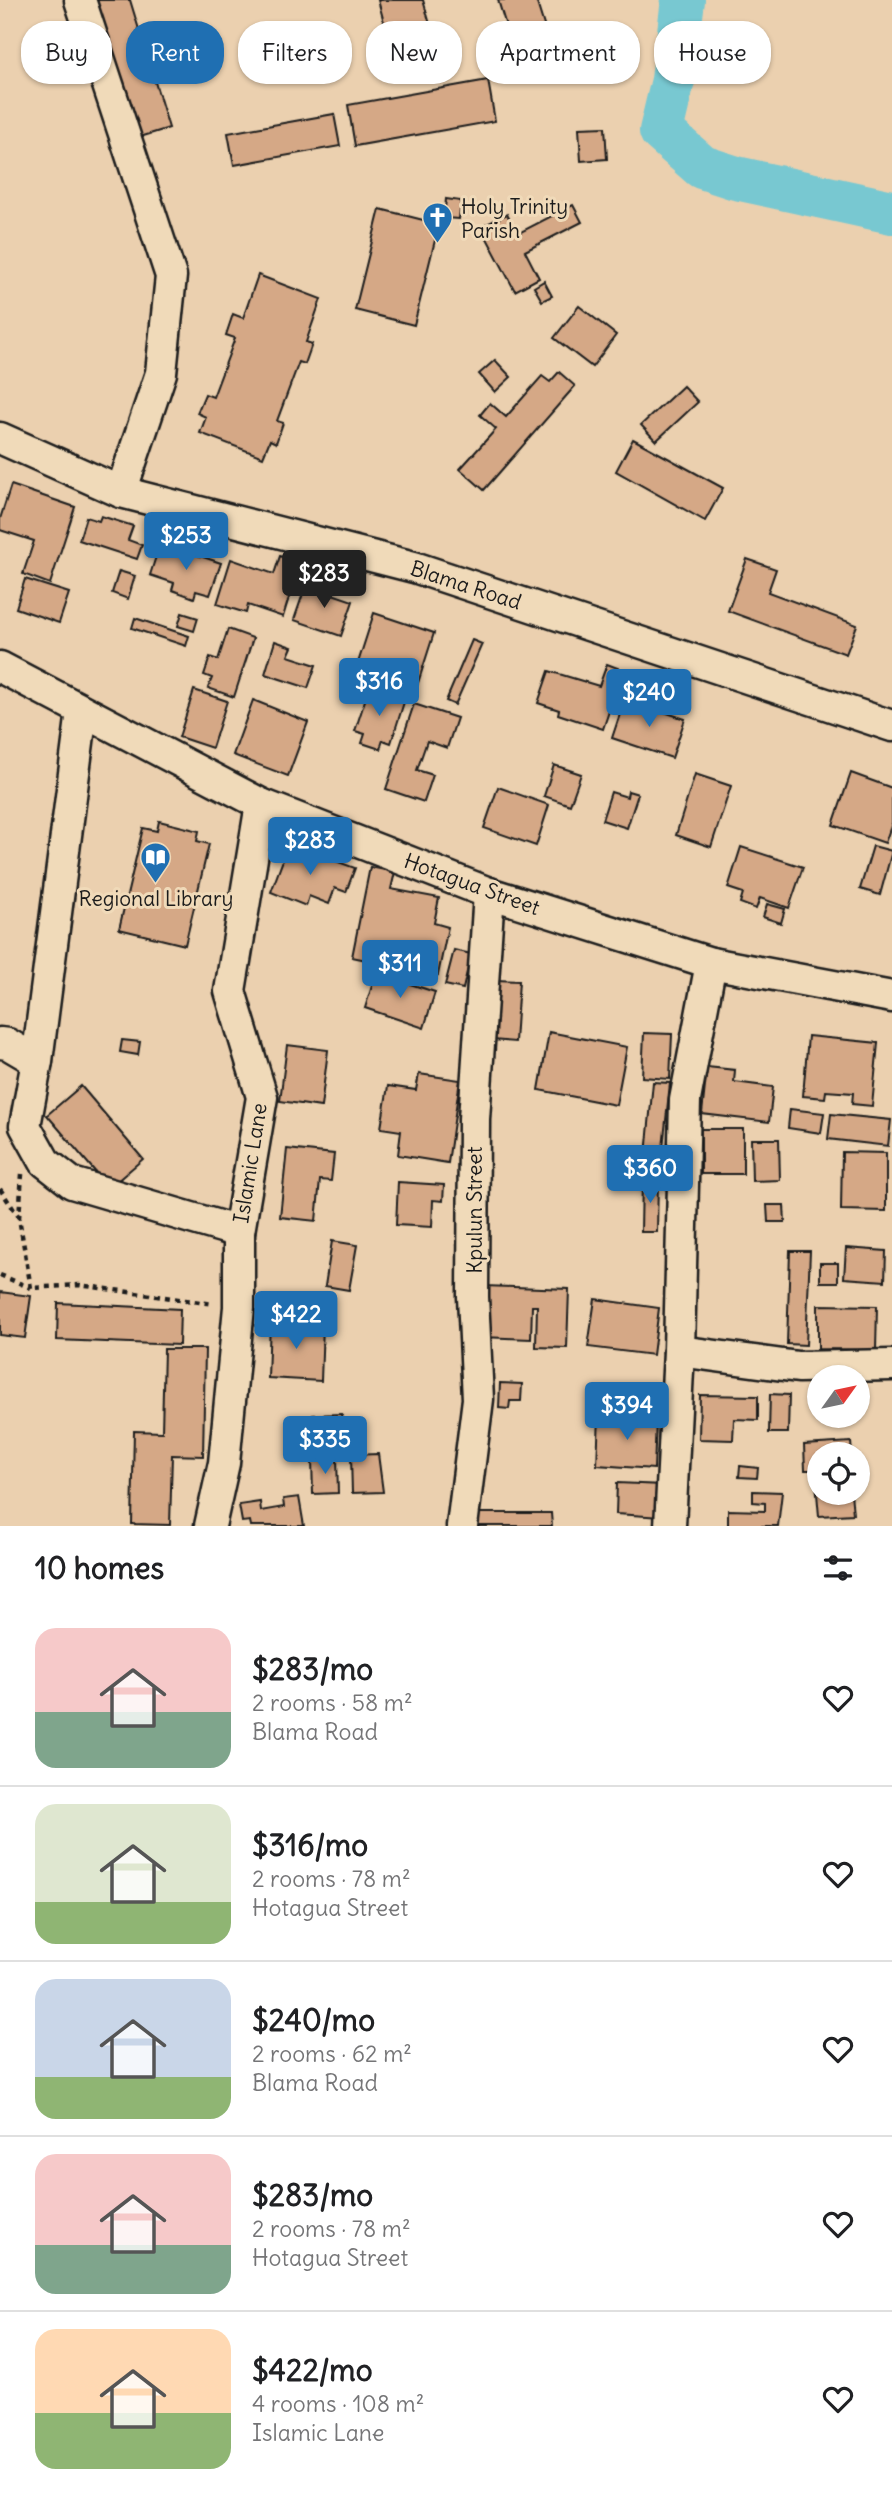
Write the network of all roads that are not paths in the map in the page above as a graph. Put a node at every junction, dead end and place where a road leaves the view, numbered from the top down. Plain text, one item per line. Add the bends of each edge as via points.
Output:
1 (80, 0) edge
2 (0, 438) edge
3 (121, 492) junction
4 (0, 667) edge
5 (82, 711) junction
6 (892, 726) edge
7 (261, 804) junction
8 (489, 893) junction
9 (711, 963) junction
10 (892, 997) edge
11 (0, 1043) edge
12 (37, 1061) junction
13 (239, 1232) junction
14 (679, 1351) junction
15 (892, 1365) edge
16 (210, 1526) edge
17 (462, 1526) edge
18 (670, 1526) edge

1 - 3 street via 171,276 161,373
2 - 3 street, Blama Road
3 - 6 street, Blama Road via 414,567
4 - 5 street, Hotagua Street
5 - 7 street, Hotagua Street
5 - 12 street
7 - 8 street, Hotagua Street
7 - 13 street, Islamic Lane via 230,991 262,1097
8 - 9 street, Hotagua Street
8 - 17 street, Kpulun Street via 474,1119 473,1297 478,1399
9 - 10 street, Hotagua Street
9 - 14 street via 685,1100
11 - 12 street
12 - 13 street via 25,1126 45,1162 72,1183
13 - 16 street, Islamic Lane via 239,1307 224,1463
14 - 15 street via 798,1367
14 - 18 street

